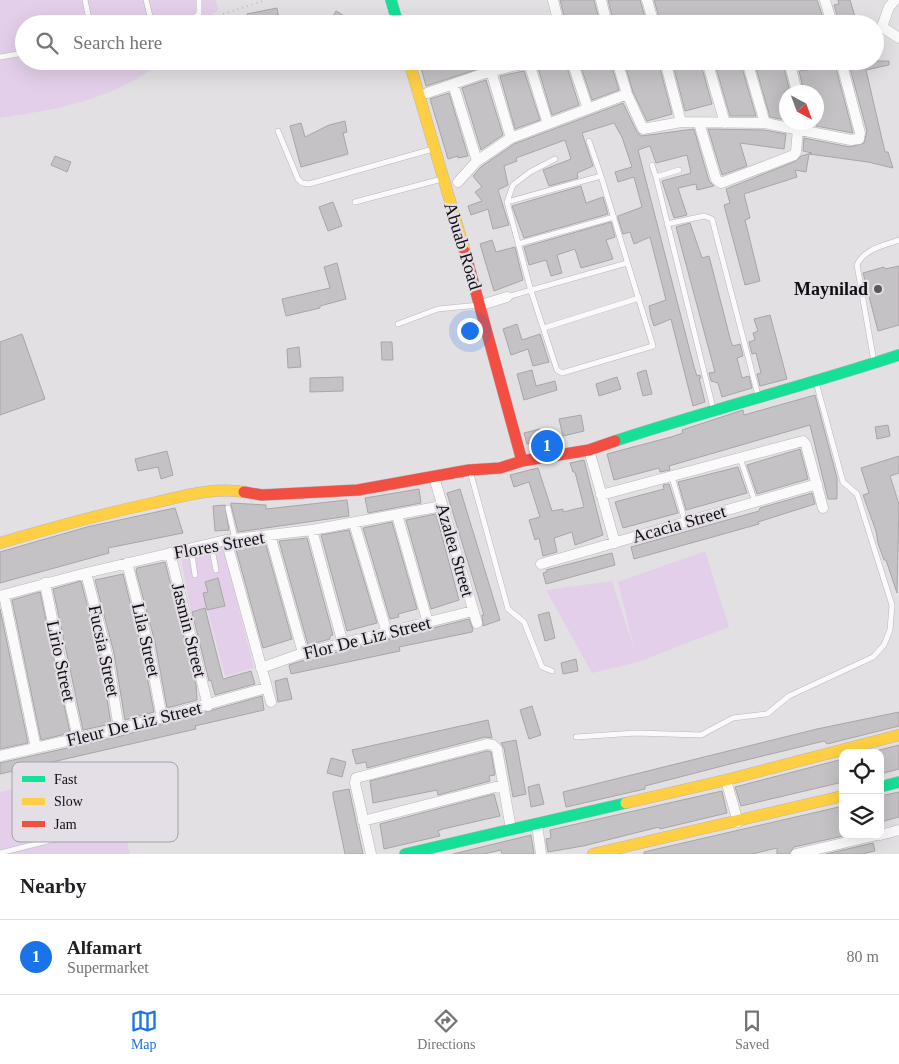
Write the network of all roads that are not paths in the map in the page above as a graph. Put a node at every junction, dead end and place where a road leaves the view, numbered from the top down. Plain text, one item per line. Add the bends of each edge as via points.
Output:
1 (85, 0) edge
2 (146, 0) edge
3 (198, 0) edge
4 (391, 0) edge
5 (553, 0) edge
6 (601, 0) edge
7 (648, 0) edge
8 (825, 0) edge
9 (895, 0) edge
10 (88, 15) edge
11 (150, 15) edge
12 (198, 15) edge
13 (395, 15) edge
14 (557, 15) edge
15 (605, 15) edge
16 (652, 15) edge
17 (829, 15) edge
18 (884, 18) edge
19 (884, 30) edge
20 (899, 38) edge
21 (15, 54) edge
22 (0, 57) edge
23 (412, 70) edge
24 (496, 70) edge
25 (534, 70) edge
26 (575, 70) edge
27 (620, 70) edge
28 (667, 70) edge
29 (710, 70) edge
30 (750, 70) edge
31 (791, 70) edge
32 (843, 70) edge
33 (491, 71) junction
34 (454, 84) junction
35 (795, 85) edge
36 (426, 93) dead end
37 (627, 94) junction
38 (588, 110) junction
39 (681, 122) junction
40 (699, 123) junction
41 (725, 123) junction
42 (765, 123) junction
43 (548, 124) junction
44 (779, 125) edge
45 (802, 130) edge
46 (811, 130) edge
47 (278, 131) dead end
48 (511, 138) junction
49 (589, 141) dead end
50 (434, 149) junction
51 (555, 159) dead end
52 (477, 161) junction
53 (652, 165) dead end
54 (679, 170) dead end
55 (601, 176) junction
56 (656, 177) junction
57 (442, 178) junction
58 (458, 182) dead end
59 (355, 202) dead end
60 (507, 202) junction
61 (614, 217) junction
62 (667, 224) junction
63 (899, 240) edge
64 (518, 244) junction
65 (627, 263) junction
66 (531, 290) junction
67 (507, 298) joint
68 (639, 298) junction
69 (481, 305) junction
70 (398, 324) dead end
71 (544, 328) junction
72 (899, 356) edge
73 (874, 363) junction
74 (816, 382) junction
75 (758, 396) junction
76 (714, 409) junction
77 (589, 450) junction
78 (740, 458) junction
79 (522, 461) junction
80 (470, 470) junction
81 (434, 477) junction
82 (672, 477) junction
83 (817, 484) junction
84 (601, 495) junction
85 (755, 502) junction
86 (442, 506) junction
87 (228, 508) dead end
88 (823, 508) dead end
89 (398, 515) junction
90 (685, 521) junction
91 (354, 523) junction
92 (312, 530) junction
93 (270, 535) junction
94 (231, 540) junction
95 (0, 543) edge
96 (614, 543) junction
97 (211, 544) junction
98 (190, 548) junction
99 (170, 553) junction
100 (127, 563) junction
101 (541, 564) dead end
102 (216, 570) dead end
103 (86, 573) junction
104 (195, 575) dead end
105 (45, 583) junction
106 (2, 595) edge
107 (473, 611) junction
108 (428, 623) junction
109 (477, 623) dead end
110 (387, 633) junction
111 (343, 644) junction
112 (303, 653) junction
113 (261, 668) junction
114 (552, 671) dead end
115 (266, 688) junction
116 (271, 702) dead end
117 (208, 706) junction
118 (162, 718) junction
119 (119, 729) junction
120 (899, 735) edge
121 (576, 737) dead end
122 (78, 738) junction
123 (36, 748) junction
124 (0, 756) edge
125 (726, 780) junction
126 (899, 782) edge
127 (503, 785) junction
128 (884, 786) edge
129 (839, 797) edge
130 (363, 821) junction
131 (738, 822) junction
132 (537, 824) junction
133 (511, 829) junction
134 (899, 830) edge
135 (884, 834) edge
136 (862, 839) edge
137 (43, 842) edge
138 (642, 848) edge
139 (0, 853) edge
140 (371, 854) edge
141 (406, 854) edge
142 (541, 854) edge
143 (593, 854) edge
144 (796, 854) edge

1 - 10 lane
2 - 11 lane
3 - 12 lane
4 - 13 street
5 - 14 street
6 - 15 street
7 - 16 street
8 - 17 street
9 - 18 street
19 - 20 street
21 - 22 lane
23 - 50 street, Abuab Road
24 - 33 street
25 - 43 street
26 - 38 street
27 - 37 street
28 - 39 street
29 - 41 street
30 - 42 street
31 - 35 street
32 - 46 street via 860,132 859,139
33 - 34 street
33 - 48 street
34 - 36 street
34 - 52 street
37 - 38 street
37 - 39 street via 643,129
38 - 43 street
39 - 40 street
40 - 41 street
40 - 45 street via 716,179 721,183 794,155
41 - 42 street
42 - 44 street
43 - 48 street
47 - 50 lane via 298,179 309,184
48 - 52 street
49 - 55 lane
50 - 57 street, Abuab Road
51 - 60 lane via 513,185
52 - 58 street
53 - 56 lane
54 - 56 lane
55 - 60 lane
55 - 61 lane
56 - 62 lane
57 - 59 lane
57 - 69 street, Abuab Road
60 - 64 lane
61 - 64 lane
61 - 65 lane
62 - 75 lane via 704,216 712,219
62 - 76 lane
63 - 73 lane via 866,253 857,265
64 - 66 lane
65 - 66 lane
65 - 68 lane
66 - 67 lane
66 - 71 lane
67 - 69 street
68 - 71 lane
68 - 71 lane via 653,343 650,348 562,373 557,370
69 - 70 lane via 438,310
69 - 79 street, Abuab Road
72 - 73 street
73 - 74 street
74 - 75 street
74 - 121 lane via 843,482 857,494 892,605 890,630 884,645 873,657 789,696 767,714 732,718 708,733 616,733
75 - 76 street
76 - 77 street
77 - 79 street
77 - 84 street
78 - 82 street
78 - 83 street via 803,441
78 - 85 lane
79 - 80 street via 500,468
80 - 81 street
80 - 114 lane via 508,609 524,622 542,667
81 - 86 street, Azalea Street
81 - 95 street via 358,490 262,495 225,489 203,492 79,519
82 - 84 street
82 - 90 lane
83 - 85 street, Acacia Street
83 - 88 street
84 - 96 street
85 - 90 street, Acacia Street
86 - 89 street, Flores Street
86 - 107 street, Azalea Street
87 - 94 lane
89 - 91 street, Flores Street
89 - 108 street
90 - 96 street, Acacia Street
91 - 92 street, Flores Street
91 - 110 street
92 - 93 street, Flores Street
92 - 111 street
93 - 94 street, Flores Street
93 - 112 street
94 - 97 street, Flores Street
94 - 113 street
96 - 101 street, Acacia Street
97 - 98 street, Flores Street
97 - 102 lane
98 - 99 street, Flores Street
98 - 104 lane
99 - 100 street, Flores Street
99 - 117 street, Jasmin Street
100 - 103 street, Flores Street
100 - 118 street, Lila Street via 148,644
103 - 105 street, Flores Street
103 - 119 street, Fucsia Street via 107,654
105 - 106 street, Flores Street
105 - 122 street, Lirio Street
106 - 123 street
107 - 108 street, Flor De Liz Street
107 - 109 street, Azalea Street
108 - 110 street, Flor De Liz Street
110 - 111 street, Flor De Liz Street
111 - 112 street, Flor De Liz Street
112 - 113 street, Flor De Liz Street
113 - 115 street
115 - 116 street
115 - 117 street, Fleur De Liz Street
117 - 118 street, Fleur De Liz Street
118 - 119 street, Fleur De Liz Street
119 - 122 street, Fleur De Liz Street
120 - 125 street
122 - 123 street, Fleur De Liz Street
123 - 124 street, Fleur De Liz Street
125 - 131 street
125 - 132 street
126 - 128 street
127 - 130 street
127 - 130 street via 497,750 493,745 360,776 354,783
127 - 133 street
129 - 131 street
130 - 140 street
131 - 138 street
132 - 133 street
132 - 142 street
133 - 141 street
134 - 135 street
136 - 144 street
137 - 139 lane
138 - 143 street

